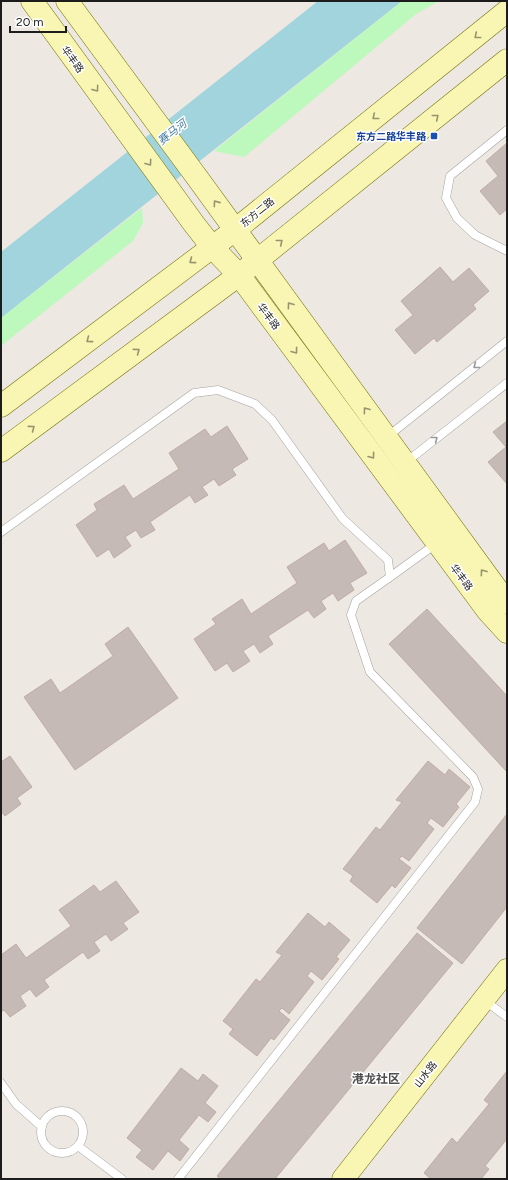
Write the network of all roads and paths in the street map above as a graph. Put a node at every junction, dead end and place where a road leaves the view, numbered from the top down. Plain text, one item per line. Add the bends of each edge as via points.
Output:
1 (32, 1) edge
2 (67, 1) edge
3 (507, 11) edge
4 (507, 60) edge
5 (507, 130) edge
6 (235, 230) junction
7 (212, 247) junction
8 (507, 251) edge
9 (257, 260) junction
10 (239, 275) junction
11 (507, 341) edge
12 (507, 383) edge
13 (1, 406) edge
14 (386, 437) junction
15 (1, 451) edge
16 (405, 463) junction
17 (1, 532) edge
18 (437, 543) junction
19 (390, 577) junction
20 (507, 603) edge
21 (507, 632) edge
22 (507, 970) edge
23 (484, 999) junction
24 (507, 1017) edge
25 (1, 1083) edge
26 (42, 1126) junction
27 (78, 1146) junction
28 (122, 1179) edge
29 (178, 1179) edge
30 (343, 1179) edge

1 -> 7 street, 华丰路
6 -> 2 street, 华丰路
3 -> 6 street, 东方二路
9 -> 4 street
5 - 8 lane via 450,176 446,198 456,218 475,235
6 - 7 street, 东方二路
6 - 9 street, 华丰路
7 - 10 street, 华丰路
7 -> 13 street, 东方二路
9 - 10 street
14 -> 9 street, 华丰路
15 -> 10 street
10 -> 18 street, 华丰路
11 -> 14 lane
16 -> 12 lane
14 - 16 street, 华丰路
20 -> 16 street, 华丰路
17 - 19 lane via 194,393 218,390 255,404 272,420 343,519 388,560
18 - 19 lane
18 - 21 street, 华丰路 via 487,610
19 - 29 lane via 356,601 351,615 370,672 472,776 478,789 476,802
22 - 23 street, 山水路
23 - 24 lane
23 - 30 street, 山水路
25 - 26 lane via 16,1104
26 - 27 lane via 42,1140 52,1151 66,1154
26 - 27 lane via 50,1115 56,1112 70,1112 83,1127 82,1140
27 - 28 lane

